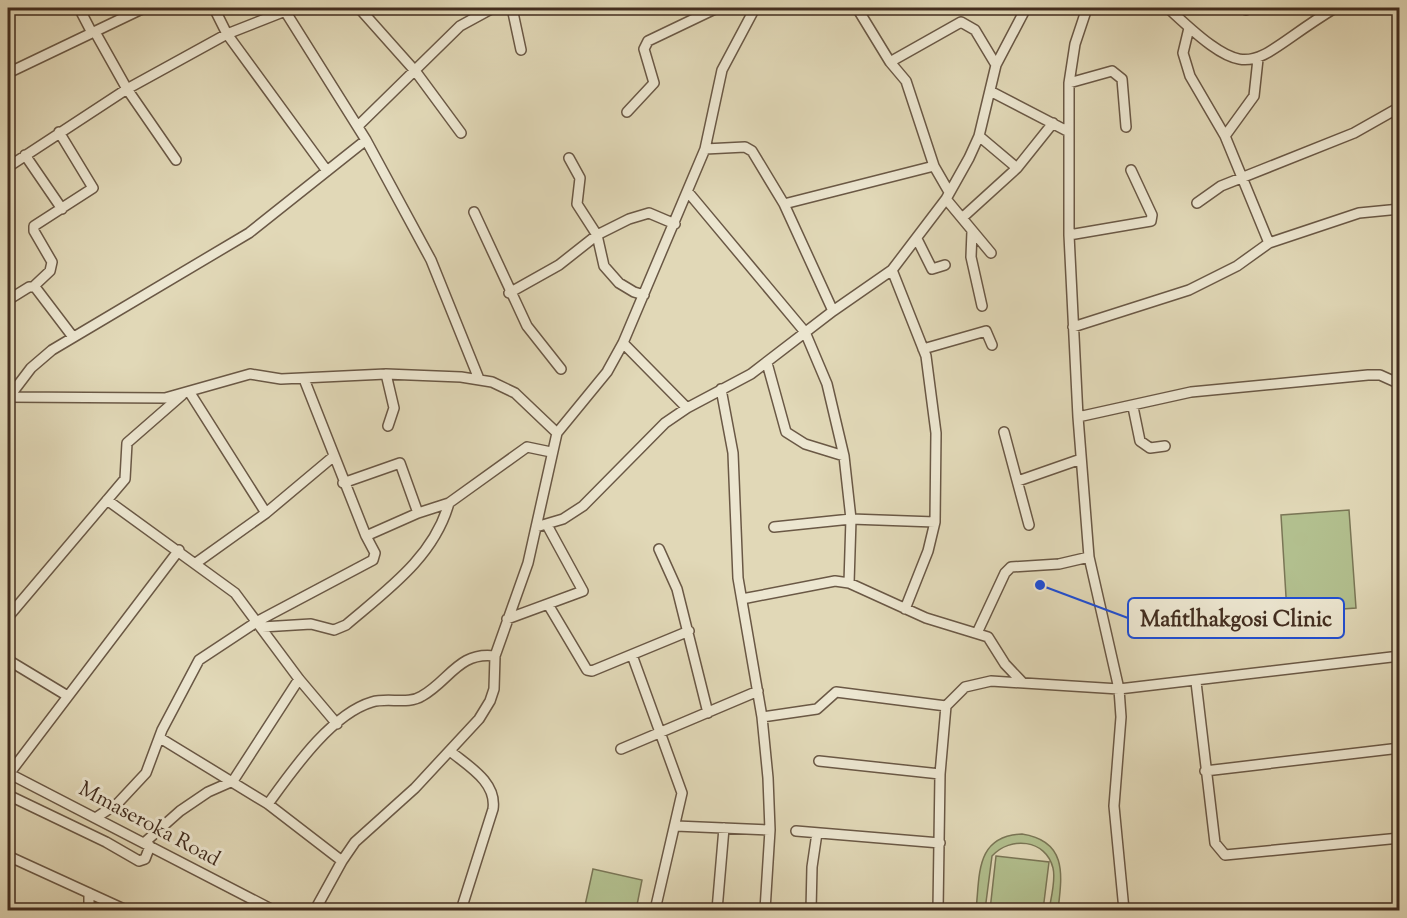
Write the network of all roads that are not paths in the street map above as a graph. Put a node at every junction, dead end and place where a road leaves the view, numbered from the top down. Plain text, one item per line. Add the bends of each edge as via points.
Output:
1 (79, 8) edge
2 (144, 8) edge
3 (214, 8) edge
4 (358, 8) edge
5 (493, 8) edge
6 (512, 8) edge
7 (717, 8) edge
8 (751, 8) edge
9 (857, 8) edge
10 (1026, 8) edge
11 (1087, 8) edge
12 (1168, 8) edge
13 (1335, 8) edge
14 (289, 9) edge
15 (127, 11) edge
16 (1189, 28) junction
17 (93, 33) junction
18 (227, 34) junction
19 (521, 50) dead end
20 (1258, 59) junction
21 (890, 62) junction
22 (996, 65) junction
23 (416, 72) junction
24 (8, 74) edge
25 (1069, 83) junction
26 (127, 89) junction
27 (990, 92) junction
28 (1400, 106) edge
29 (627, 112) dead end
30 (1053, 123) junction
31 (358, 126) junction
32 (1126, 127) dead end
33 (59, 132) junction
34 (1069, 132) junction
35 (461, 133) dead end
36 (979, 136) junction
37 (1225, 136) junction
38 (366, 140) junction
39 (705, 149) junction
40 (25, 155) junction
41 (569, 158) dead end
42 (176, 160) dead end
43 (8, 166) edge
44 (934, 166) junction
45 (1017, 168) junction
46 (1131, 170) dead end
47 (327, 171) junction
48 (1243, 179) junction
49 (688, 192) junction
50 (948, 196) junction
51 (1197, 203) dead end
52 (784, 204) junction
53 (62, 209) junction
54 (1400, 209) edge
55 (474, 212) dead end
56 (962, 218) junction
57 (675, 224) junction
58 (972, 231) junction
59 (597, 235) junction
60 (1069, 235) junction
61 (916, 239) junction
62 (1269, 243) junction
63 (991, 253) dead end
64 (945, 265) dead end
65 (892, 270) junction
66 (33, 287) junction
67 (509, 293) junction
68 (644, 295) junction
69 (8, 300) edge
70 (982, 306) dead end
71 (832, 311) junction
72 (1073, 327) junction
73 (805, 332) junction
74 (73, 337) junction
75 (623, 343) junction
76 (992, 345) dead end
77 (924, 349) junction
78 (767, 363) junction
79 (561, 369) dead end
80 (386, 374) junction
81 (304, 379) junction
82 (479, 379) junction
83 (1400, 384) edge
84 (721, 389) junction
85 (187, 393) junction
86 (8, 397) edge
87 (1133, 407) junction
88 (687, 408) junction
89 (1078, 417) junction
90 (388, 426) dead end
91 (1004, 432) dead end
92 (557, 433) junction
93 (1165, 447) dead end
94 (551, 452) junction
95 (334, 456) junction
96 (844, 456) junction
97 (1081, 459) junction
98 (1018, 481) junction
99 (344, 483) junction
100 (107, 500) junction
101 (449, 503) junction
102 (266, 513) junction
103 (418, 513) junction
104 (851, 519) junction
105 (935, 522) junction
106 (547, 525) junction
107 (1029, 525) dead end
108 (536, 527) junction
109 (774, 527) dead end
110 (366, 536) junction
111 (659, 549) dead end
112 (179, 550) junction
113 (1089, 557) junction
114 (196, 563) junction
115 (849, 583) junction
116 (742, 599) junction
117 (549, 606) junction
118 (905, 609) junction
119 (8, 617) edge
120 (507, 619) junction
121 (260, 624) junction
122 (689, 632) junction
123 (977, 633) junction
124 (632, 655) junction
125 (495, 656) junction
126 (1400, 656) edge
127 (8, 660) edge
128 (298, 679) junction
129 (1196, 682) junction
130 (1023, 683) junction
131 (1119, 689) junction
132 (758, 691) junction
133 (66, 695) junction
134 (946, 706) junction
135 (708, 713) junction
136 (762, 717) junction
137 (337, 724) junction
138 (662, 733) junction
139 (160, 738) junction
140 (1400, 748) edge
141 (621, 749) dead end
142 (450, 751) junction
143 (819, 761) dead end
144 (1205, 771) junction
145 (8, 773) edge
146 (940, 774) junction
147 (233, 781) junction
148 (8, 795) edge
149 (268, 804) junction
150 (97, 817) junction
151 (676, 826) junction
152 (724, 828) junction
153 (770, 830) junction
154 (796, 831) dead end
155 (817, 833) junction
156 (1400, 838) edge
157 (940, 843) junction
158 (147, 844) junction
159 (8, 856) edge
160 (342, 861) junction
161 (89, 893) junction
162 (1400, 908) edge
163 (89, 910) edge
164 (126, 910) edge
165 (273, 910) edge
166 (315, 910) edge
167 (461, 910) edge
168 (655, 910) edge
169 (717, 910) edge
170 (765, 910) edge
171 (811, 910) edge
172 (938, 910) edge
173 (1124, 910) edge
174 (1393, 910) edge

1 - 17 street
2 - 15 street
3 - 18 street
4 - 23 street
5 - 23 street via 460,26
6 - 19 street
7 - 29 street via 648,41 644,50 654,83
8 - 39 street via 722,70
9 - 21 street
10 - 22 street
11 - 25 street via 1075,44
12 - 16 street
13 - 20 street
14 - 18 street
14 - 31 street
15 - 17 street
16 - 20 street via 1234,60
16 - 37 street via 1184,59
17 - 24 street
17 - 26 street
18 - 26 street
18 - 47 street
20 - 37 street via 1254,96
21 - 22 street via 961,22 975,30
21 - 44 street via 906,81
22 - 27 street
23 - 31 street
23 - 35 street
25 - 32 street via 1112,72 1119,74
25 - 34 street
26 - 33 street
26 - 42 street
27 - 30 street
27 - 36 street
28 - 48 street via 1354,133
30 - 34 street
30 - 45 street
31 - 38 street
33 - 40 street
33 - 53 street via 93,186 91,192
34 - 60 street
36 - 45 street
36 - 50 street
37 - 48 street
38 - 47 street
38 - 82 street via 437,272
39 - 49 street
39 - 52 street via 749,148
40 - 43 street
40 - 53 street
41 - 59 street via 580,178 577,204
44 - 50 street
44 - 52 street
45 - 56 street
46 - 60 street via 1152,215 1151,221
47 - 74 street via 249,233
48 - 51 street via 1221,186
48 - 62 street
49 - 57 street
49 - 73 street
50 - 56 street
50 - 61 street
52 - 71 street
53 - 66 street via 34,228 52,262 50,271
54 - 62 street via 1359,213
55 - 67 street
56 - 58 street
57 - 59 street via 649,213
57 - 68 street
58 - 63 street
58 - 70 street via 971,257
59 - 67 street via 559,265
59 - 68 street via 604,266 611,275
60 - 72 street
61 - 64 street via 932,269
61 - 65 street
62 - 72 street via 1237,266 1190,290
65 - 71 street
65 - 77 street
66 - 69 street
66 - 74 street
67 - 79 street via 527,326
68 - 75 street
71 - 73 street
72 - 89 street
73 - 78 street
73 - 96 street via 827,384
74 - 86 street via 41,359
75 - 88 street
75 - 92 street via 607,372
76 - 77 street via 986,331
77 - 105 street via 936,433
78 - 84 street
78 - 96 street via 786,432 805,444
80 - 81 street
80 - 82 street
80 - 90 street via 394,408
81 - 85 street via 250,374
81 - 95 street
82 - 92 street via 515,393
83 - 87 street via 1380,375 1368,375 1191,392
84 - 88 street
84 - 116 street via 734,453 736,547
85 - 86 street via 165,398
85 - 100 street via 127,443 125,479
85 - 102 street
87 - 89 street
87 - 93 street via 1140,441 1150,448
88 - 106 street via 665,423 583,506
89 - 97 street
91 - 98 street
92 - 94 street
94 - 101 street via 527,447
94 - 108 street
95 - 99 street
95 - 102 street
96 - 104 street
97 - 98 street
97 - 113 street
98 - 107 street
99 - 103 street via 400,463
99 - 110 street
100 - 112 street
100 - 119 street
101 - 103 street
101 - 121 street via 440,532 427,549 406,573 346,625 334,630 310,624
102 - 114 street
103 - 110 street
104 - 105 street
104 - 109 street
104 - 115 street
105 - 118 street
106 - 108 street
106 - 117 street via 583,590
108 - 120 street via 528,563
110 - 121 street via 375,553 373,560
111 - 122 street via 677,589
112 - 114 street
112 - 133 street
113 - 123 street via 1059,564 1011,567
113 - 131 street
114 - 121 street via 235,593
115 - 116 street via 834,581
115 - 118 street
116 - 132 street
117 - 120 street
117 - 124 street via 587,670
118 - 123 street
120 - 125 street
121 - 128 street
121 - 139 street via 199,660
122 - 124 street
122 - 135 street
123 - 130 street via 994,643 1005,664
124 - 138 street
125 - 137 street via 468,658 418,698 373,702
125 - 142 street via 490,701
126 - 129 street
127 - 133 street
128 - 137 street
128 - 147 street
129 - 131 street
129 - 144 street
130 - 131 street
130 - 134 street via 973,684 954,695
131 - 173 street via 1121,717 1114,806
132 - 135 street
132 - 136 street
133 - 145 street
134 - 136 street via 836,693 817,709
134 - 146 street
135 - 138 street
136 - 153 street
137 - 149 street via 292,771
138 - 141 street
138 - 151 street via 682,793
139 - 147 street
139 - 150 street via 141,780
140 - 144 street
142 - 160 street via 355,842
142 - 167 street via 485,780 494,796
143 - 146 street
144 - 156 street via 1215,843 1225,855
145 - 150 street, Mmaseroka Road
146 - 157 street
147 - 149 street
147 - 158 street via 180,811
148 - 158 street via 139,861 145,859
149 - 160 street
150 - 158 street, Mmaseroka Road
151 - 152 street
151 - 168 street
152 - 153 street
152 - 169 street
153 - 170 street
154 - 155 street
155 - 157 street
155 - 171 street
157 - 172 street
158 - 165 street, Mmaseroka Road
159 - 161 street
160 - 166 street
161 - 163 street
161 - 164 street
162 - 174 street

